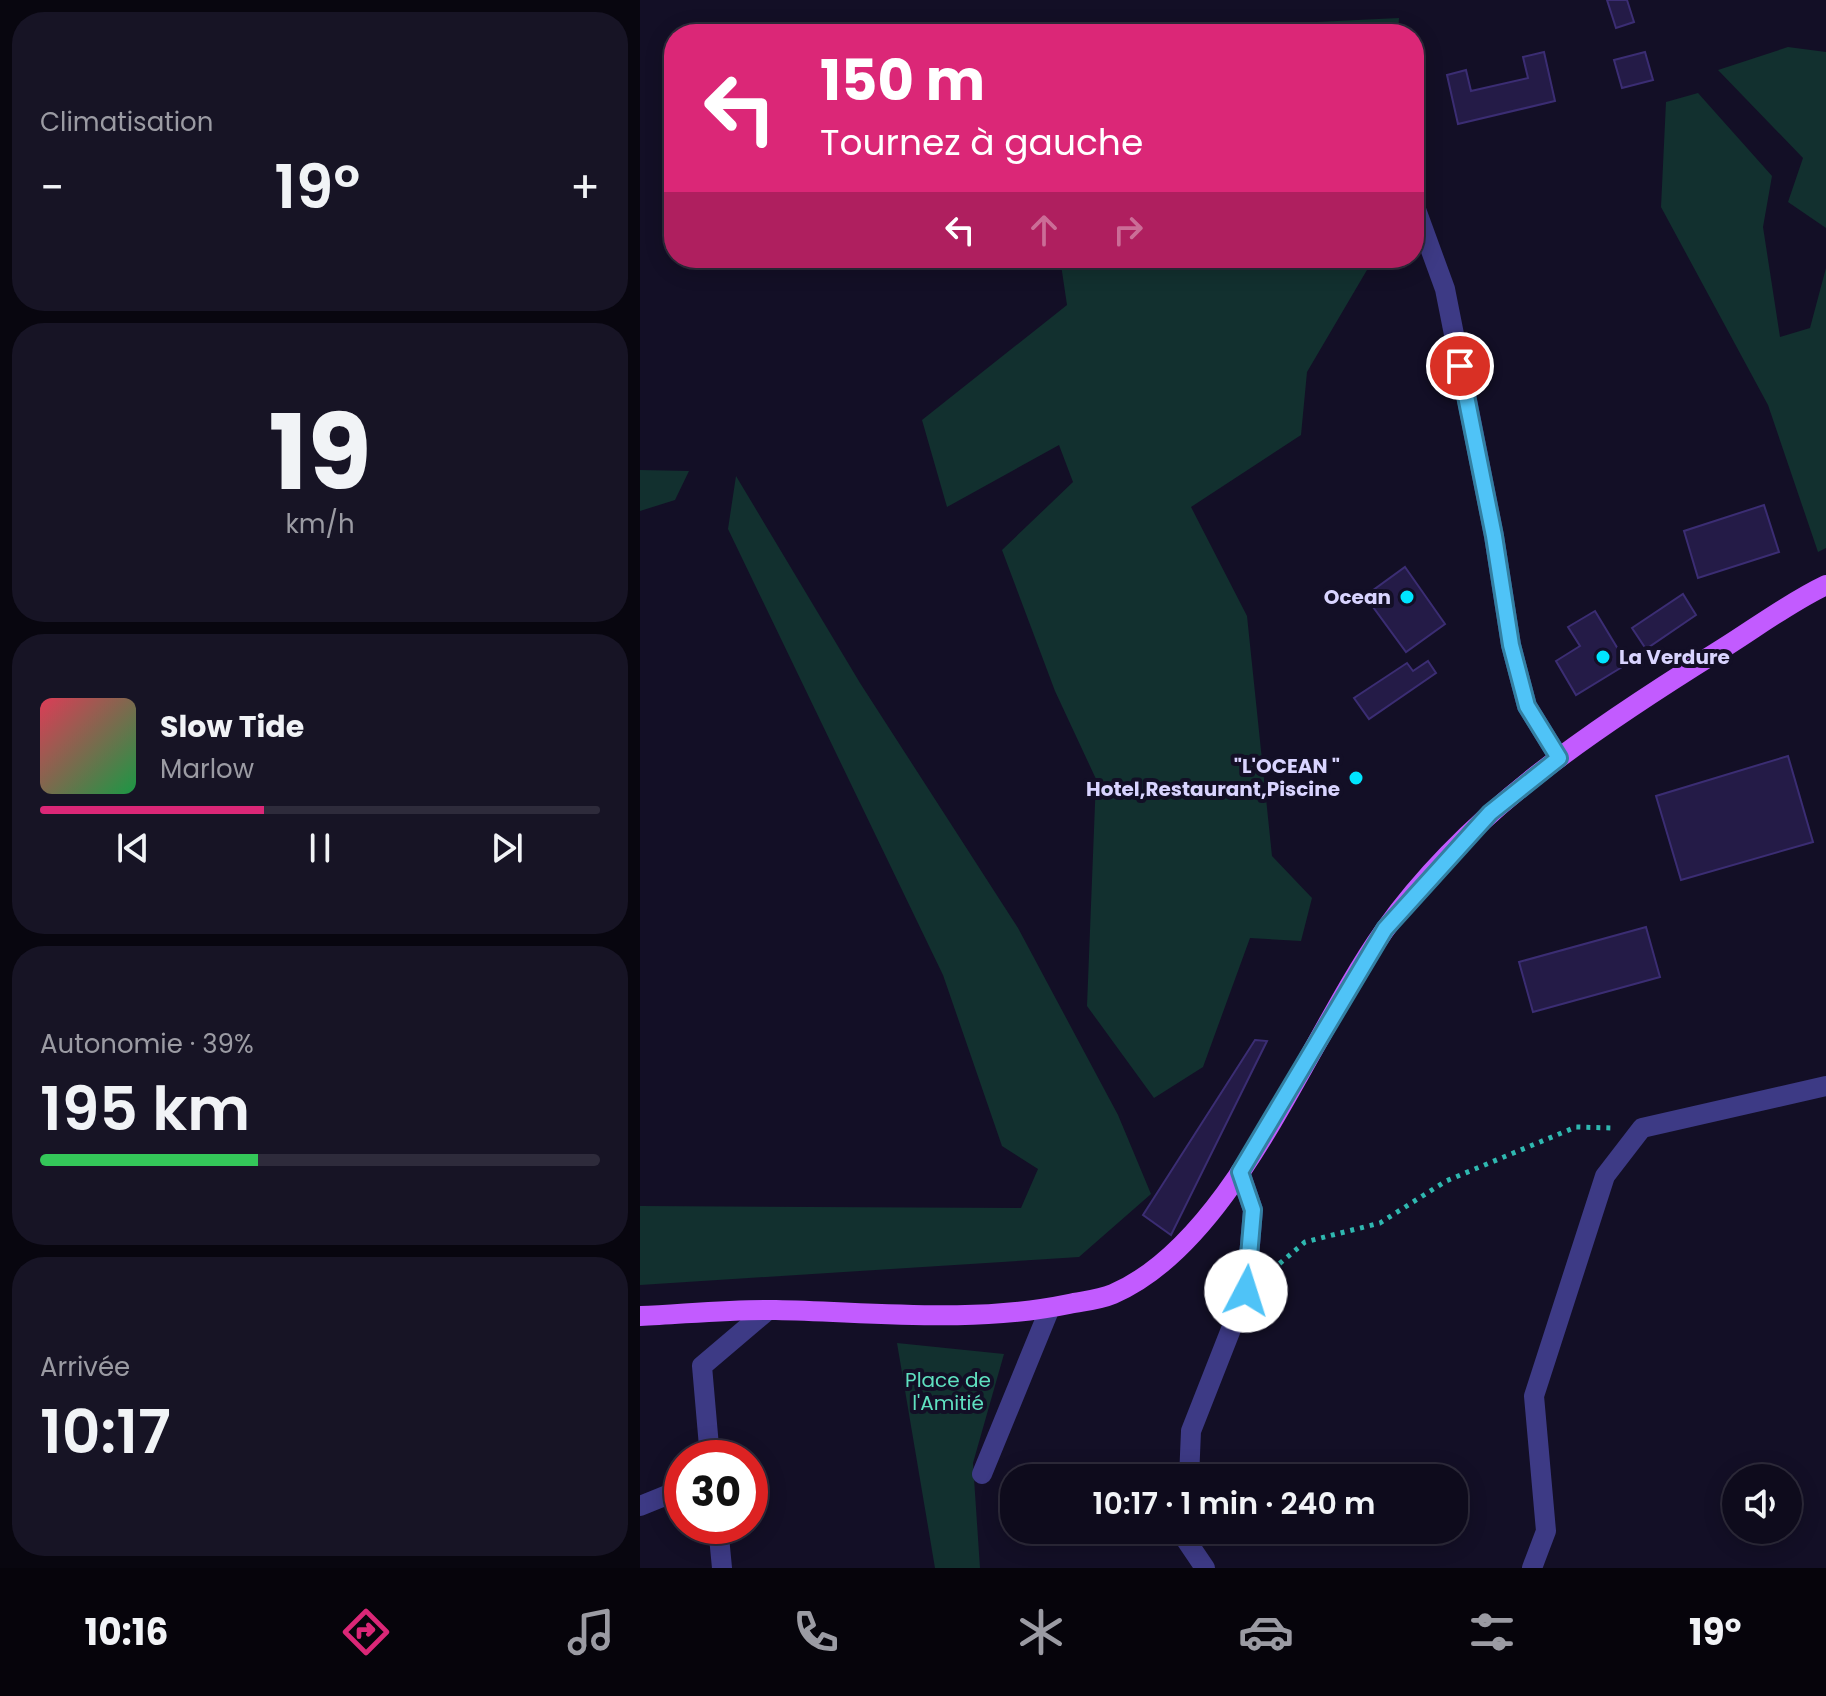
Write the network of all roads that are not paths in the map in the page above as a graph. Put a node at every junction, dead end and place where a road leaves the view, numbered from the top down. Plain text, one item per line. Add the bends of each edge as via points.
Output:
1 (1424, 231) edge
2 (1826, 585) edge
3 (1559, 758) junction
4 (1826, 1086) edge
5 (1240, 1172) junction
6 (1050, 1308) junction
7 (768, 1310) junction
8 (640, 1316) edge
9 (708, 1440) edge
10 (1190, 1464) edge
11 (982, 1474) dead end
12 (664, 1496) edge
13 (640, 1506) edge
14 (720, 1544) edge
15 (1189, 1544) edge
16 (722, 1568) edge
17 (1205, 1568) edge
18 (1532, 1568) edge

1 - 3 street via 1445,289 1511,645 1527,706
2 - 3 main road
3 - 5 main road via 1490,813 1385,929
4 - 18 street via 1642,1128 1605,1176 1534,1396 1546,1531
5 - 6 main road via 1208,1219 1161,1266 1109,1296
5 - 10 street via 1253,1210 1246,1291 1191,1431
6 - 7 main road via 987,1315
6 - 11 street
7 - 8 main road
7 - 9 street via 702,1366
12 - 13 street
14 - 16 street
15 - 17 street

